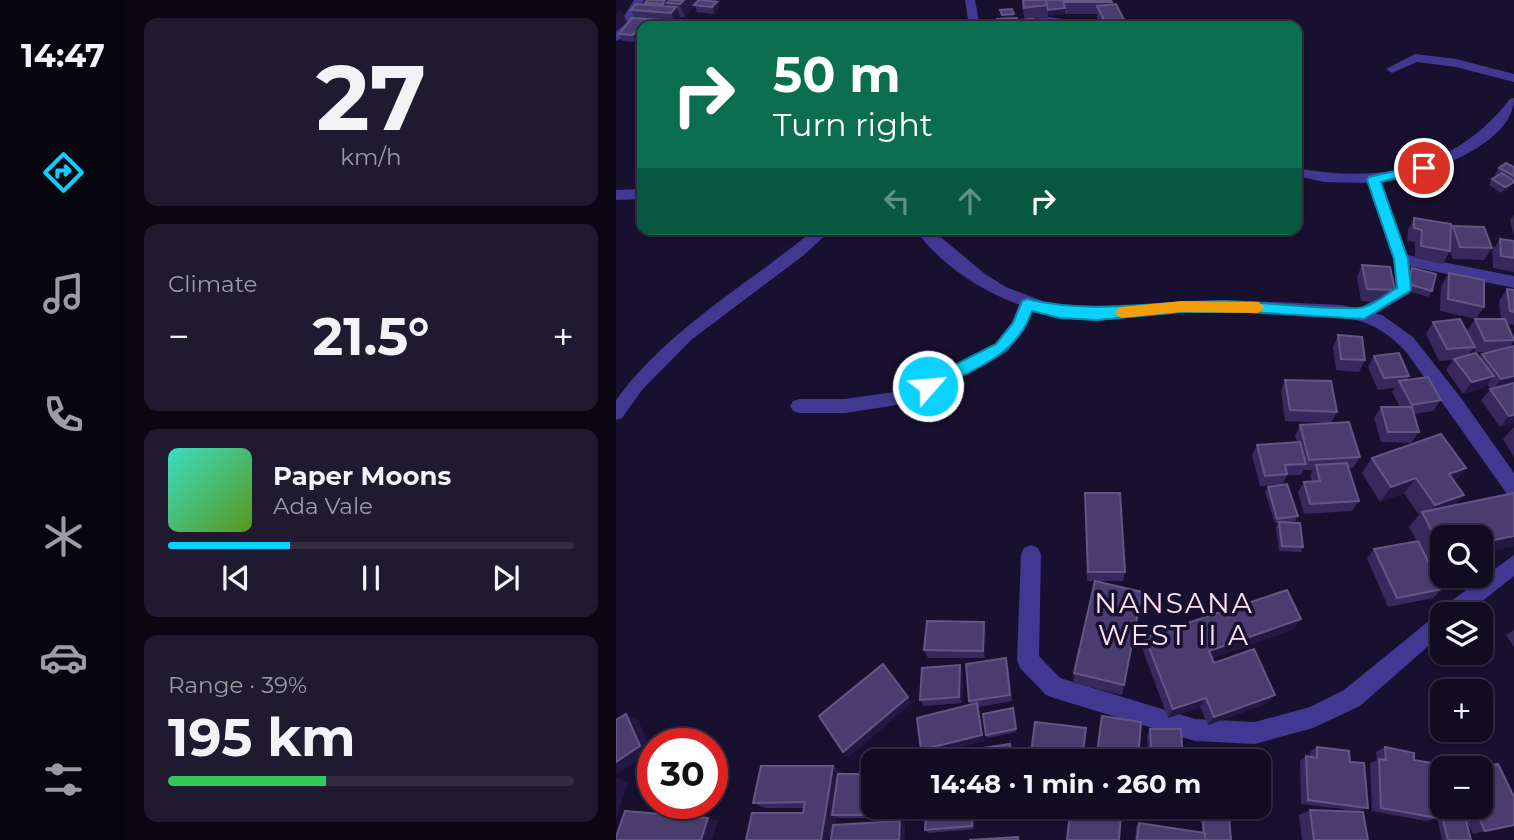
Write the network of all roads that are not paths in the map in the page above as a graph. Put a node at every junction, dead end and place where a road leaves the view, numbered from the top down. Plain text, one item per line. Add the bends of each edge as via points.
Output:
1 (639, 0) edge
2 (970, 0) edge
3 (974, 21) edge
4 (1044, 21) edge
5 (1065, 21) edge
6 (616, 37) edge
7 (1392, 69) dead end
8 (1514, 78) edge
9 (1513, 105) edge
10 (1302, 173) edge
11 (1374, 180) junction
12 (637, 194) edge
13 (616, 195) edge
14 (818, 235) edge
15 (927, 235) edge
16 (1401, 259) junction
17 (1514, 282) edge
18 (1027, 304) junction
19 (1364, 313) junction
20 (799, 406) dead end
21 (616, 413) edge
22 (1514, 488) edge
23 (1031, 554) dead end
24 (1514, 564) edge
25 (1465, 602) edge
26 (1430, 631) edge

1 - 6 street
2 - 3 street
4 - 5 street
7 - 8 street via 1415,58
9 - 11 street via 1456,157
10 - 11 street via 1332,180
11 - 16 street
12 - 13 street
14 - 21 street via 686,337 628,393
15 - 18 street via 974,276
16 - 17 street
16 - 19 street via 1404,290
18 - 19 street via 1097,314 1182,307
18 - 20 street via 1019,325 1001,348 904,398
19 - 22 street via 1389,326 1417,352
23 - 26 street via 1028,660 1054,687 1195,730 1255,733 1313,717 1352,698
24 - 25 street

